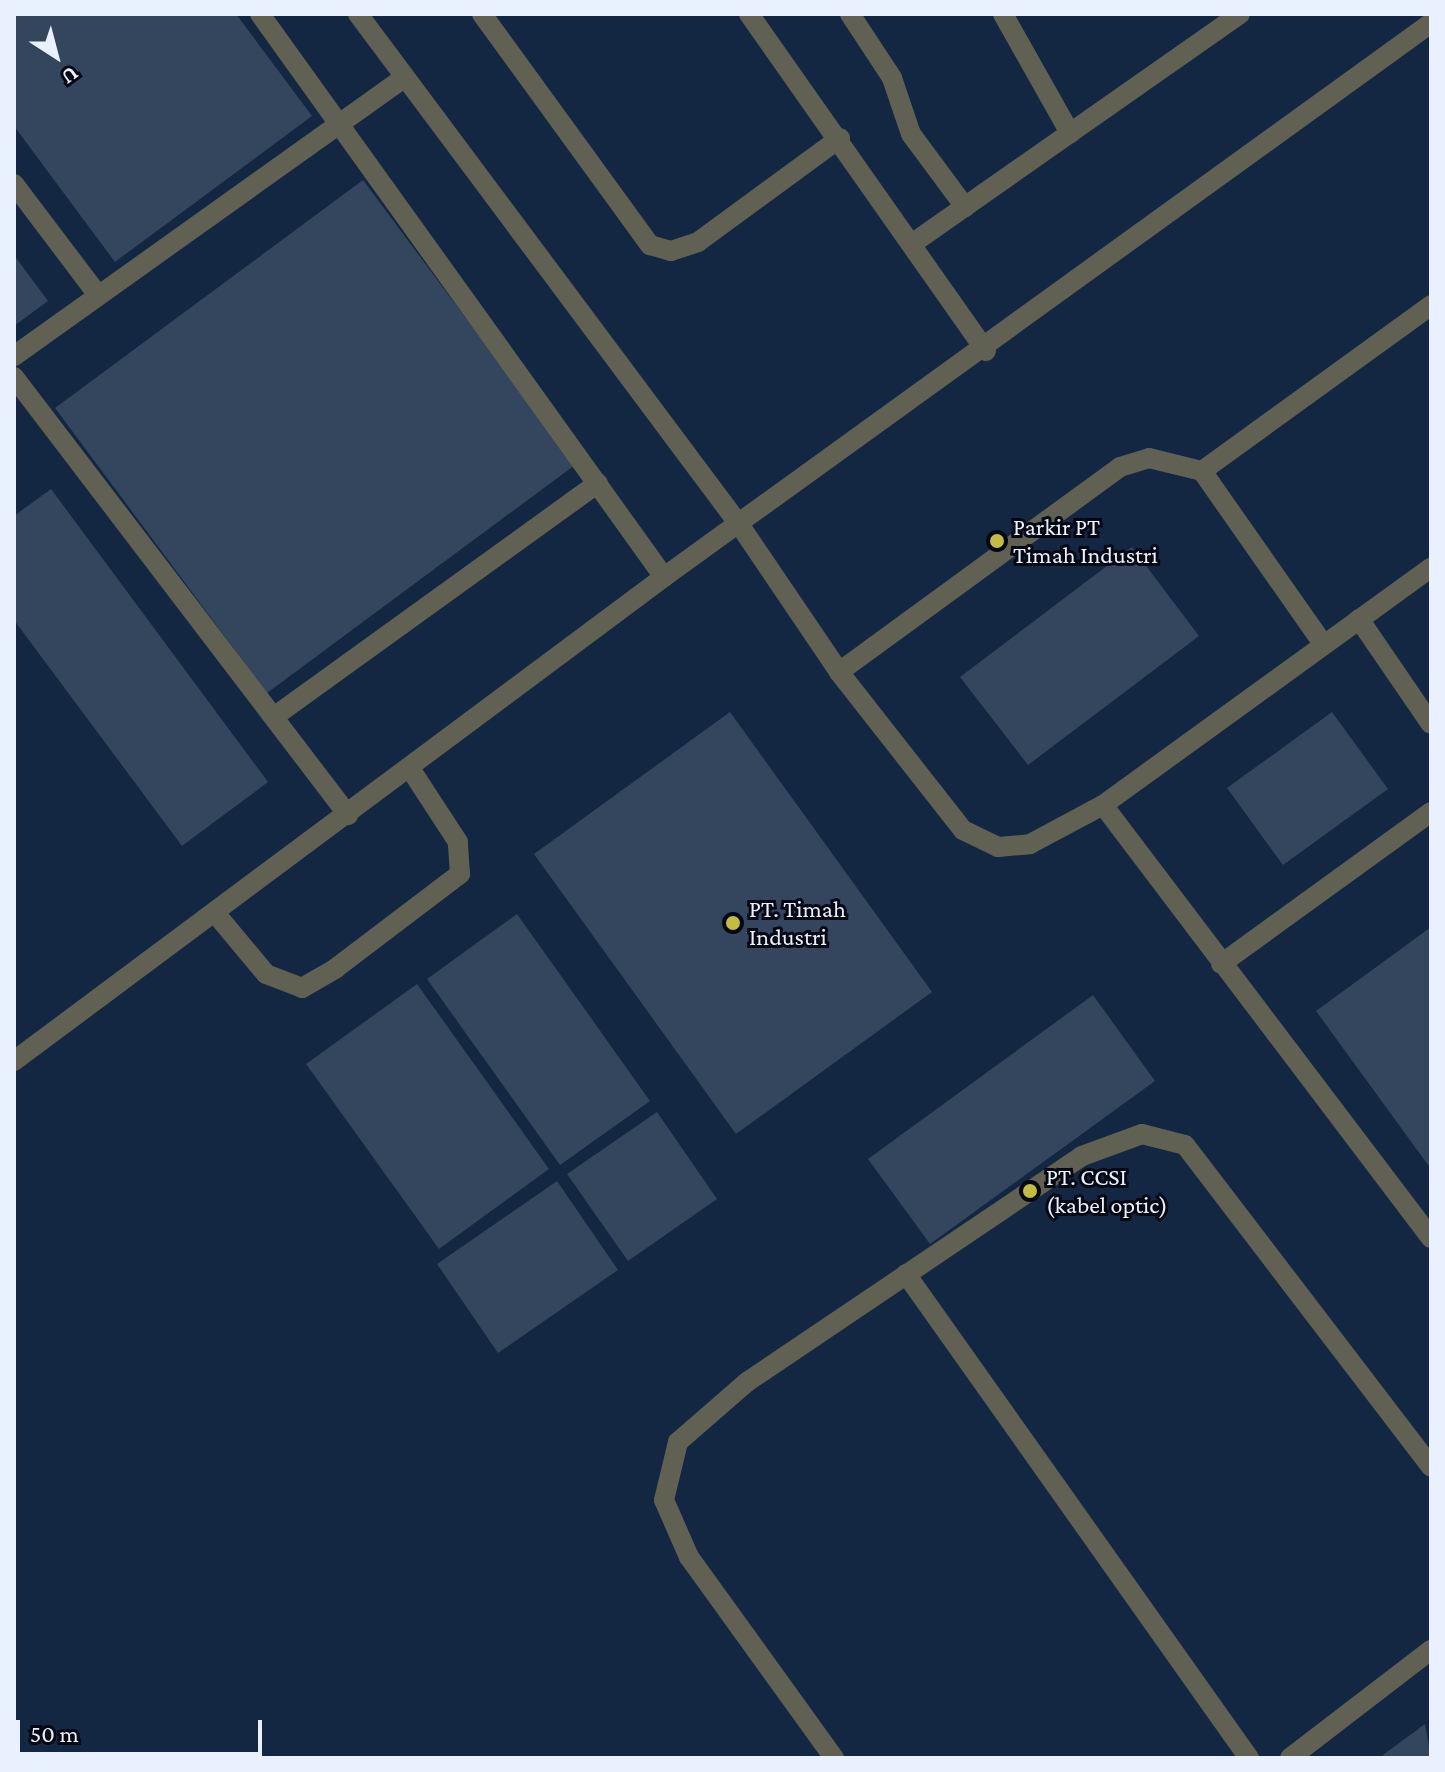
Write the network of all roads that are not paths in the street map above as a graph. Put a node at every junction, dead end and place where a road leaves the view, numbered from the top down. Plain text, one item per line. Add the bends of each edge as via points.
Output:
1 (260, 14) edge
2 (358, 14) edge
3 (482, 14) edge
4 (749, 14) edge
5 (850, 14) edge
6 (1003, 14) edge
7 (1240, 14) edge
8 (1431, 23) edge
9 (405, 77) junction
10 (340, 123) junction
11 (1070, 133) junction
12 (840, 138) junction
13 (14, 184) edge
14 (965, 207) junction
15 (913, 243) junction
16 (98, 295) junction
17 (1431, 305) edge
18 (986, 351) junction
19 (14, 356) edge
20 (14, 377) edge
21 (1202, 471) junction
22 (598, 483) junction
23 (741, 527) junction
24 (1431, 568) edge
25 (664, 577) junction
26 (1359, 619) junction
27 (1323, 644) junction
28 (839, 672) junction
29 (275, 716) junction
30 (1431, 724) edge
31 (411, 770) junction
32 (1103, 805) junction
33 (1431, 812) edge
34 (348, 815) junction
35 (216, 914) junction
36 (1221, 964) junction
37 (14, 1061) edge
38 (1431, 1238) edge
39 (906, 1274) junction
40 (1431, 1467) edge
41 (1431, 1650) edge
42 (834, 1758) edge
43 (1249, 1758) edge
44 (1290, 1758) edge

1 - 10 lane
2 - 9 lane
3 - 12 lane via 650,245 671,251 698,242
4 - 12 lane
5 - 14 lane via 892,78 911,134
6 - 11 lane
7 - 11 lane
8 - 18 lane
9 - 10 lane
9 - 23 lane
10 - 16 lane
10 - 22 lane
11 - 14 lane
12 - 15 lane
13 - 16 lane
14 - 15 lane
15 - 18 lane
16 - 19 lane
17 - 21 lane
18 - 23 lane
20 - 29 lane
21 - 27 lane
21 - 28 lane via 1149,458 1120,467
22 - 25 lane
22 - 29 lane
23 - 25 lane
23 - 28 lane
24 - 26 lane
25 - 31 lane
26 - 27 lane
26 - 30 lane
27 - 32 lane
28 - 32 lane via 963,830 998,847 1030,844
29 - 34 lane
31 - 34 lane
31 - 35 lane via 458,842 460,874 336,968 302,988 266,974
32 - 36 lane
33 - 36 lane
34 - 35 lane
35 - 37 lane
36 - 38 lane
39 - 40 lane via 1082,1156 1142,1134 1185,1145
39 - 42 lane via 747,1382 678,1442 664,1500 689,1557
39 - 43 lane
41 - 44 lane

